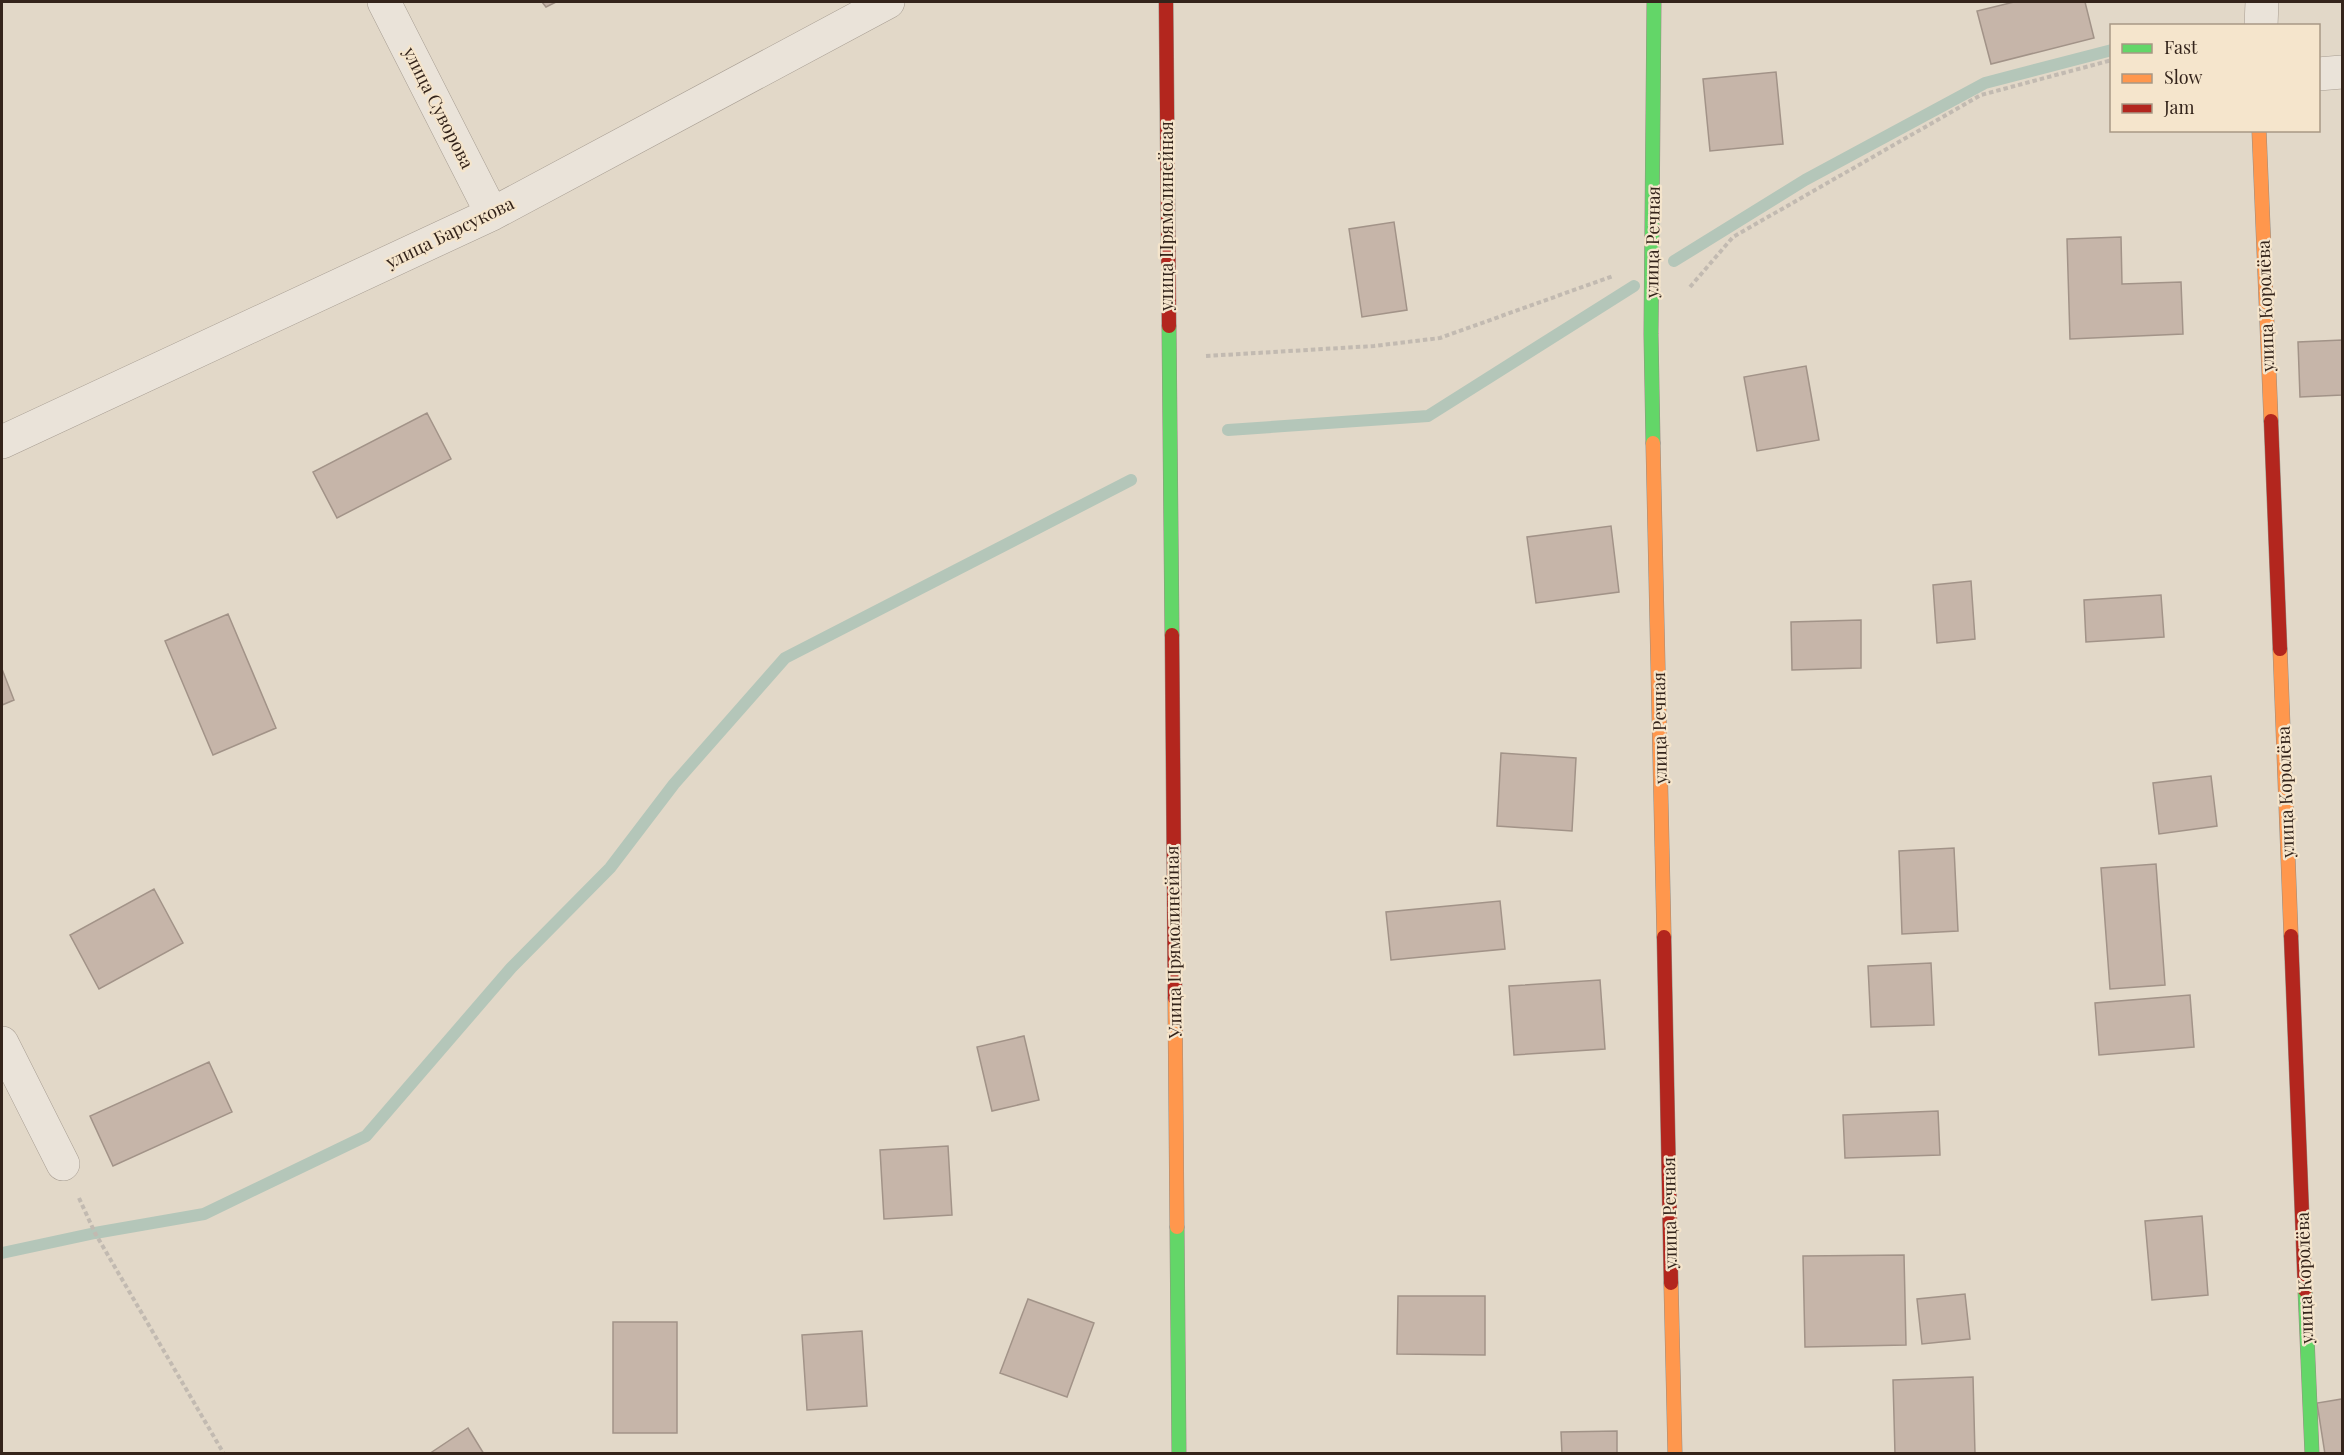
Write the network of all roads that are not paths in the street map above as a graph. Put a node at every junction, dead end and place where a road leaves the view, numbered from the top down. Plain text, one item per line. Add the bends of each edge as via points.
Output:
1 (384, 2) edge
2 (888, 2) edge
3 (1166, 2) edge
4 (1654, 2) edge
5 (2262, 2) edge
6 (2261, 24) edge
7 (2343, 72) edge
8 (2320, 74) edge
9 (2259, 132) edge
10 (492, 214) junction
11 (1169, 430) joint
12 (2, 442) edge
13 (2, 1043) edge
14 (63, 1164) road end
15 (1179, 1454) edge
16 (1675, 1454) edge
17 (2312, 1454) edge

1 - 10 street, улица Суворова
2 - 10 street, улица Барсукова
3 - 11 street, улица Прямолинейная
4 - 16 street, улица Речная via 1651,346
5 - 6 street
7 - 8 street
9 - 17 street, улица Королёва
10 - 12 street, улица Барсукова
11 - 15 street, Улица Прямолинейная
13 - 14 street

